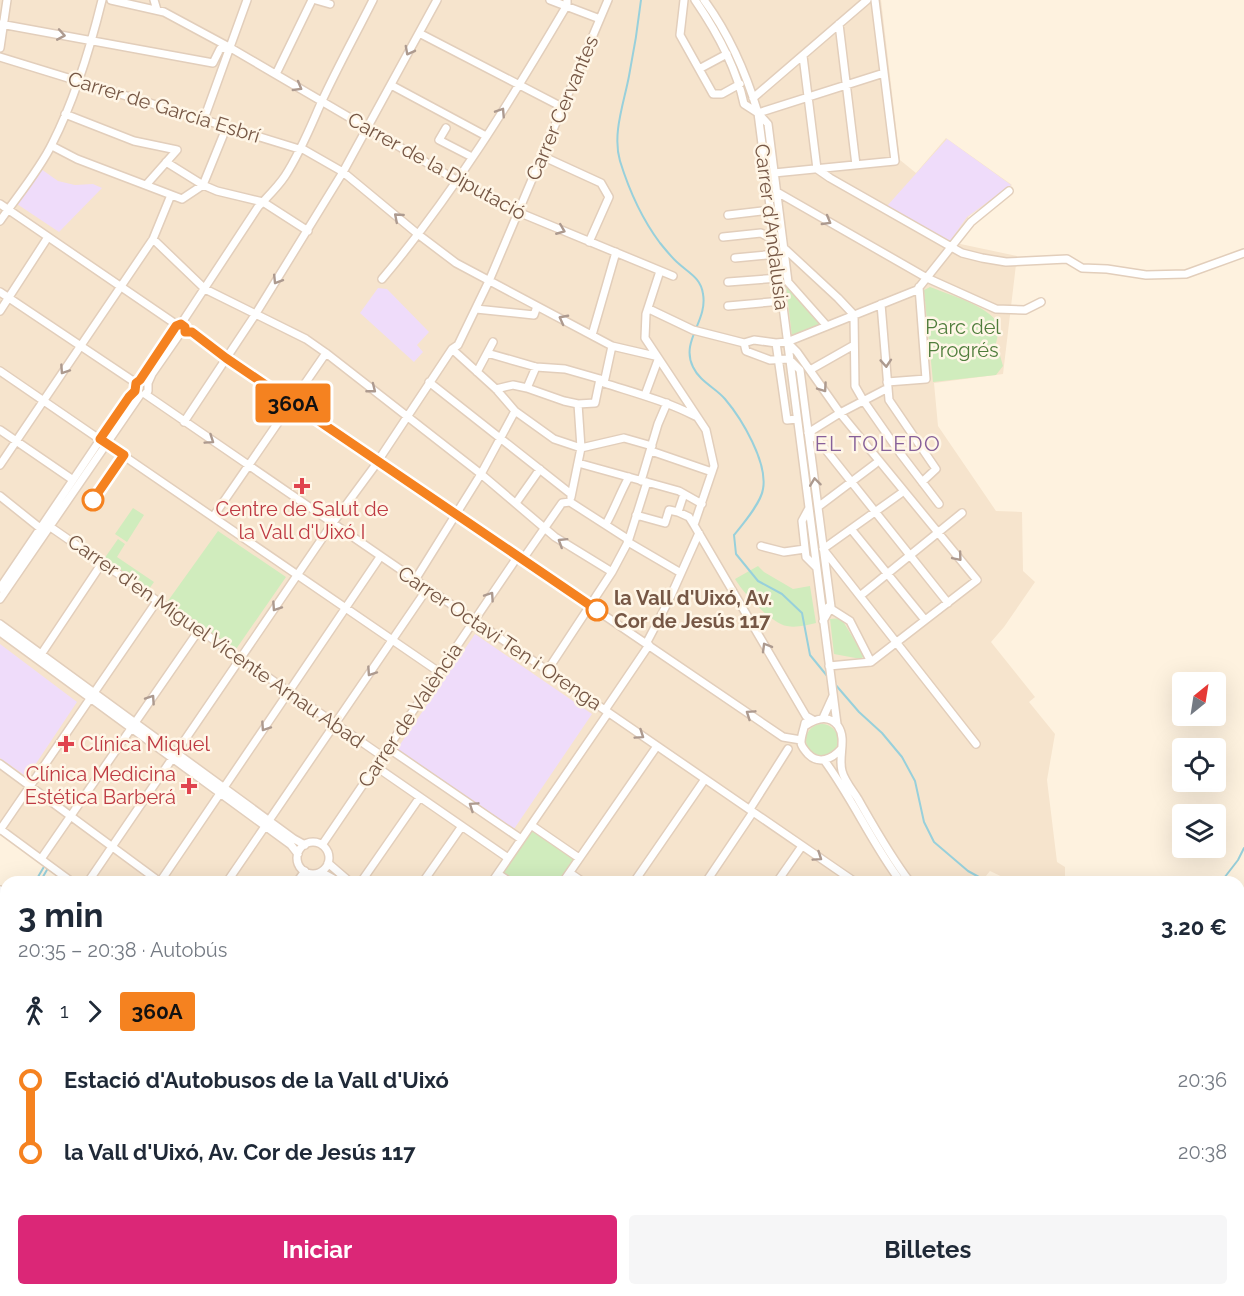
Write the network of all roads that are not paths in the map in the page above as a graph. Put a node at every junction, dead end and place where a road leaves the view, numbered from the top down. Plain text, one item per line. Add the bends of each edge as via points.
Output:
1 (7, 0) edge
2 (102, 0) edge
3 (111, 0) edge
4 (154, 0) edge
5 (247, 0) edge
6 (314, 0) edge
7 (373, 0) edge
8 (437, 0) edge
9 (550, 0) edge
10 (608, 0) edge
11 (684, 0) edge
12 (695, 0) edge
13 (704, 0) edge
14 (867, 0) edge
15 (875, 0) edge
16 (567, 2) edge
17 (330, 4) dead end
18 (158, 10) junction
19 (600, 19) junction
20 (2, 24) edge
21 (839, 24) junction
22 (419, 33) junction
23 (92, 41) junction
24 (229, 47) junction
25 (0, 48) edge
26 (727, 54) junction
27 (803, 56) junction
28 (0, 57) edge
29 (699, 69) junction
30 (884, 73) junction
31 (276, 74) junction
32 (78, 81) junction
33 (740, 84) junction
34 (390, 85) junction
35 (519, 85) junction
36 (846, 85) junction
37 (808, 97) junction
38 (753, 98) junction
39 (322, 101) junction
40 (562, 107) junction
41 (758, 113) junction
42 (65, 114) junction
43 (204, 119) junction
44 (227, 126) junction
45 (367, 128) junction
46 (446, 128) dead end
47 (486, 136) junction
48 (52, 146) junction
49 (300, 149) junction
50 (542, 156) junction
51 (472, 157) junction
52 (166, 162) junction
53 (856, 165) junction
54 (817, 169) junction
55 (344, 172) junction
56 (774, 173) junction
57 (456, 180) junction
58 (146, 185) junction
59 (203, 185) junction
60 (1009, 191) dead end
61 (777, 192) junction
62 (171, 195) junction
63 (263, 202) junction
64 (0, 204) edge
65 (8, 210) junction
66 (770, 210) junction
67 (518, 212) junction
68 (728, 215) dead end
69 (0, 221) edge
70 (308, 231) junction
71 (419, 235) junction
72 (773, 236) junction
73 (48, 237) junction
74 (723, 237) dead end
75 (153, 239) junction
76 (589, 242) junction
77 (952, 246) junction
78 (784, 248) junction
79 (616, 252) junction
80 (1244, 253) edge
81 (776, 255) junction
82 (735, 258) dead end
83 (660, 271) junction
84 (673, 276) dead end
85 (779, 278) junction
86 (927, 278) junction
87 (382, 279) dead end
88 (489, 280) junction
89 (728, 282) dead end
90 (120, 286) junction
91 (919, 287) junction
92 (205, 289) junction
93 (0, 292) edge
94 (9, 298) junction
95 (782, 301) junction
96 (1041, 302) dead end
97 (881, 304) junction
98 (537, 306) junction
99 (728, 306) dead end
100 (476, 309) junction
101 (649, 309) junction
102 (0, 311) edge
103 (255, 315) junction
104 (854, 315) junction
105 (827, 326) junction
106 (179, 329) junction
107 (592, 335) junction
108 (493, 342) dead end
109 (787, 342) junction
110 (744, 343) junction
111 (776, 344) junction
112 (855, 345) junction
113 (80, 346) junction
114 (612, 346) junction
115 (452, 349) junction
116 (326, 353) junction
117 (487, 353) junction
118 (226, 358) junction
119 (657, 358) junction
120 (789, 359) junction
121 (778, 360) junction
122 (536, 367) junction
123 (810, 370) junction
124 (0, 371) edge
125 (791, 371) junction
126 (780, 372) junction
127 (479, 374) junction
128 (602, 381) junction
129 (429, 382) junction
130 (887, 385) junction
131 (793, 386) junction
132 (141, 388) junction
133 (527, 388) junction
134 (782, 388) junction
135 (496, 389) junction
136 (642, 394) junction
137 (43, 400) junction
138 (863, 400) junction
139 (291, 402) junction
140 (667, 403) junction
141 (578, 404) junction
142 (515, 411) junction
143 (840, 413) junction
144 (406, 415) junction
145 (697, 417) junction
146 (797, 419) junction
147 (184, 422) junction
148 (0, 430) edge
149 (808, 433) junction
150 (502, 438) junction
151 (16, 441) junction
152 (103, 441) junction
153 (582, 448) junction
154 (652, 448) junction
155 (377, 460) junction
156 (578, 463) junction
157 (875, 464) dead end
158 (0, 465) edge
159 (248, 466) junction
160 (540, 469) junction
161 (712, 472) junction
162 (481, 474) junction
163 (629, 477) junction
164 (73, 480) junction
165 (644, 482) junction
166 (851, 482) junction
167 (922, 482) junction
168 (682, 492) junction
169 (900, 494) dead end
170 (0, 496) edge
171 (571, 498) junction
172 (703, 502) junction
173 (516, 503) junction
174 (939, 504) dead end
175 (818, 507) junction
176 (809, 508) junction
177 (675, 512) junction
178 (875, 512) junction
179 (962, 513) dead end
180 (456, 514) junction
181 (636, 516) junction
182 (213, 517) junction
183 (332, 524) junction
184 (606, 524) junction
185 (49, 526) junction
186 (544, 527) junction
187 (40, 528) junction
188 (697, 529) junction
189 (851, 529) junction
190 (938, 533) junction
191 (628, 542) junction
192 (761, 546) dead end
193 (805, 549) junction
194 (823, 549) junction
195 (910, 555) junction
196 (380, 557) junction
197 (520, 557) junction
198 (102, 563) junction
199 (816, 567) junction
200 (612, 572) junction
201 (681, 573) junction
202 (297, 574) junction
203 (887, 574) junction
204 (415, 580) junction
205 (0, 588) edge
206 (427, 589) junction
207 (860, 596) junction
208 (0, 599) edge
209 (157, 601) junction
210 (948, 603) junction
211 (590, 605) junction
212 (821, 606) junction
213 (831, 607) junction
214 (346, 608) junction
215 (926, 620) junction
216 (474, 621) junction
217 (823, 621) junction
218 (0, 624) edge
219 (199, 630) junction
220 (0, 632) edge
221 (392, 640) junction
222 (896, 643) junction
223 (647, 644) junction
224 (39, 656) junction
225 (240, 659) junction
226 (871, 662) junction
227 (829, 666) junction
228 (547, 671) junction
229 (439, 672) junction
230 (288, 692) junction
231 (93, 695) junction
232 (833, 696) junction
233 (607, 712) junction
234 (806, 716) junction
235 (823, 718) junction
236 (813, 720) junction
237 (335, 724) junction
238 (837, 724) junction
239 (133, 725) junction
240 (805, 726) junction
241 (783, 737) junction
242 (801, 740) junction
243 (976, 744) dead end
244 (657, 746) junction
245 (388, 748) junction
246 (788, 749) junction
247 (803, 749) junction
248 (841, 749) junction
249 (174, 755) junction
250 (382, 756) junction
251 (824, 760) junction
252 (0, 764) edge
253 (375, 766) junction
254 (705, 779) junction
255 (30, 786) junction
256 (222, 790) junction
257 (420, 797) junction
258 (752, 811) junction
259 (71, 816) junction
260 (267, 824) junction
261 (531, 825) junction
262 (462, 826) junction
263 (0, 829) edge
264 (521, 839) junction
265 (304, 844) junction
266 (322, 845) junction
267 (112, 846) junction
268 (802, 846) junction
269 (298, 854) junction
270 (508, 858) junction
271 (579, 858) junction
272 (41, 859) junction
273 (328, 863) junction
274 (305, 871) junction
275 (321, 872) junction
276 (498, 873) junction
277 (570, 873) junction
278 (64, 876) edge
279 (92, 876) edge
280 (152, 876) edge
281 (164, 876) edge
282 (231, 876) edge
283 (301, 876) edge
284 (328, 876) edge
285 (343, 876) edge
286 (365, 876) edge
287 (427, 876) edge
288 (496, 876) edge
289 (502, 876) edge
290 (568, 876) edge
291 (574, 876) edge
292 (638, 876) edge
293 (710, 876) edge
294 (781, 876) edge
295 (844, 876) edge
296 (897, 876) edge
297 (905, 876) edge

1 - 20 street
2 - 23 street
3 - 18 street, Carrer de la Diputació
4 - 18 street
5 - 24 street
6 - 17 street
6 - 31 street
7 - 39 street
8 - 22 street
9 - 16 street
10 - 19 street, Carrer Cervantes
11 - 29 street via 680,35
12 - 26 street, Carrer d'Andalusia
13 - 38 street, Carrer d'Andalusia via 732,46
14 - 21 street
15 - 30 street
16 - 19 street
16 - 35 street
18 - 24 street, Carrer de la Diputació
19 - 40 street, Carrer Cervantes
20 -> 23 street
20 - 25 street
21 - 27 street
21 - 36 street
22 -> 34 street
22 - 35 street
23 - 24 street via 213,63 220,49
23 - 32 street
24 - 31 street, Carrer de la Diputació
24 - 43 street
26 - 29 street
26 - 33 street, Carrer d'Andalusia
27 - 37 street
27 - 38 street
28 - 32 street, Carrer de García Esbrí
29 - 33 street via 712,94 722,94
30 - 36 street
30 - 53 street via 895,161
31 -> 39 street, Carrer de la Diputació
32 - 42 street
32 - 43 street, Carrer de García Esbrí
33 - 41 street, Carrer d'Andalusia via 744,104
34 - 45 street
34 - 47 street
35 - 40 street
47 -> 35 street
36 - 37 street
36 - 53 street
37 - 41 street
37 - 54 street
38 - 41 street, Carrer d'Andalusia
39 - 45 street, Carrer de la Diputació
39 - 49 street
40 - 50 street, Carrer Cervantes
41 - 56 street, Carrer d'Andalusia via 768,124
41 - 66 street, Carrer d'Andalusia
42 - 48 street
42 - 52 street via 134,141 177,150
43 - 44 street, Carrer de García Esbrí
44 - 49 street, Carrer de García Esbrí
44 - 59 street
45 - 55 street
45 - 57 street, Carrer de la Diputació
46 - 51 street via 439,140
47 - 51 street
48 - 58 street
48 - 65 street
49 - 55 street, Carrer de García Esbrí
49 - 63 street via 286,175
50 - 67 street, Carrer Cervantes
50 - 76 street via 601,183 609,198
51 - 57 street
52 - 58 street
52 - 59 street
53 - 54 street
54 - 56 street
54 - 77 street
55 - 70 street
71 -> 55 street, Carrer de García Esbrí
56 - 61 street, Carrer d'Andalusia
57 - 67 street, Carrer de la Diputació
57 - 71 street
58 - 62 street
59 - 62 street via 182,199
59 - 63 street
60 - 77 street via 971,222
61 - 78 street, Carrer d'Andalusia
61 -> 86 street
62 - 75 street
63 - 70 street
63 - 92 street
64 - 65 street
65 - 69 street
65 - 73 street
66 - 68 street
66 - 72 street, Carrer d'Andalusia
67 -> 76 street, Carrer de la Diputació
67 - 88 street, Carrer Cervantes
70 -> 103 street
71 - 87 street
71 - 88 street, Carrer de García Esbrí via 456,263
72 - 74 street via 761,233
72 - 81 street, Carrer d'Andalusia
73 - 90 street
73 - 94 street
75 - 90 street
75 - 92 street
76 - 79 street, Carrer de la Diputació
77 - 80 street via 1006,262 1067,259 1082,268 1146,275 1186,274
77 - 86 street
78 - 104 street
78 - 105 street, Carrer d'Andalusia via 788,282
79 - 83 street, Carrer de la Diputació
79 - 107 street
81 - 82 street
81 - 85 street, Carrer d'Andalusia
83 - 84 street, Carrer de la Diputació
83 - 101 street
85 - 89 street
85 - 95 street, Carrer d'Andalusia
86 - 91 street
86 - 96 street via 996,309 1025,310
88 - 98 street, Carrer de García Esbrí
88 - 100 street, Carrer Cervantes
90 - 106 street
90 - 113 street
91 - 97 street
91 - 130 street via 926,379
92 - 103 street
92 - 106 street
93 - 94 street, Carrer Octavi Ten i Orenga
94 - 102 street
94 - 113 street, Carrer Octavi Ten i Orenga
95 - 99 street
95 - 109 street, Carrer d'Andalusia
97 - 104 street
97 -> 130 street
98 - 100 street via 534,315
107 -> 98 street, Carrer de García Esbrí
100 - 115 street, Carrer Cervantes via 467,330
101 - 110 street via 693,330
101 - 119 street via 645,338
103 - 116 street
103 - 118 street
104 - 105 street
104 - 112 street
105 - 109 street
106 - 118 street via 192,332
106 - 132 street
107 - 114 street, Carrer de García Esbrí
108 - 117 street
109 - 111 street
109 - 120 street, Carrer d'Andalusia
109 - 123 street
110 - 111 street via 754,340
110 - 121 street via 746,351
111 - 121 street, Carrer d'Andalusia
112 - 123 street
112 - 138 street via 855,386
113 - 132 street, Carrer Octavi Ten i Orenga
113 -> 137 street
114 - 119 street, Carrer de García Esbrí
114 - 128 street
115 - 127 street
115 - 129 street, Carrer Cervantes
116 - 139 street
116 -> 144 street
117 - 122 street
117 - 127 street
118 - 139 street
118 - 147 street
119 - 136 street
119 - 145 street
120 - 121 street
120 - 125 street, Carrer d'Andalusia
120 - 149 street, Carrer d'Andalusia via 800,370
121 - 126 street, Carrer d'Andalusia
122 - 128 street via 565,369
122 - 133 street
123 -> 143 street
124 - 137 street
125 - 126 street
125 - 131 street, Carrer d'Andalusia
126 - 134 street, Carrer d'Andalusia
127 - 135 street
128 - 136 street
128 - 141 street via 595,403
129 - 144 street, Carrer Cervantes
129 - 150 street
130 - 138 street
130 - 167 street via 889,400 936,469
131 - 134 street
131 - 146 street, Carrer d'Andalusia
132 - 147 street, Carrer Octavi Ten i Orenga
132 - 152 street via 129,397
133 - 135 street via 513,385
133 - 141 street
134 - 146 street, Carrer d'Andalusia via 787,420
135 - 142 street
136 - 140 street
137 - 151 street
137 - 152 street
138 - 143 street
138 - 167 street
139 - 155 street
139 - 159 street
140 - 145 street
140 - 154 street
141 - 153 street
142 - 150 street
142 - 153 street via 554,439
143 - 149 street
143 - 190 street
144 - 155 street, Carrer Cervantes
144 - 162 street
145 - 161 street via 706,430
146 - 176 street, Carrer d'Andalusia
147 -> 159 street, Carrer Octavi Ten i Orenga
148 - 151 street
149 - 166 street
175 -> 149 street, Carrer d'Andalusia
150 - 160 street
150 - 162 street
151 - 158 street
151 - 164 street
152 - 164 street
152 - 182 street
152 - 185 street
153 - 154 street via 624,438
153 - 156 street
154 - 161 street
154 - 165 street
155 - 180 street
155 - 183 street, Carrer Cervantes
156 - 163 street
156 - 171 street
157 - 166 street
159 - 182 street
159 - 183 street, Carrer Octavi Ten i Orenga
160 - 171 street
160 - 173 street
161 - 172 street
162 - 173 street
162 - 180 street
163 - 165 street
163 - 184 street
164 - 187 street
165 - 168 street
165 - 181 street
166 - 175 street
166 - 178 street
167 - 174 street
168 - 172 street
168 - 177 street
169 - 178 street
170 - 187 street
171 - 184 street
171 - 186 street, Carrer de València via 562,503
172 - 188 street
173 - 186 street
175 - 194 street, Carrer d'Andalusia
176 - 193 street, Carrer d'Andalusia via 802,521
176 - 199 street, Carrer d'Andalusia
177 - 181 street via 669,510 665,523
177 - 188 street via 689,517
178 - 189 street
178 - 195 street
179 - 190 street
180 - 197 street
180 - 204 street
181 - 191 street
182 - 202 street
183 - 196 street, Carrer Octavi Ten i Orenga
183 - 202 street, Carrer Cervantes
184 - 191 street
185 - 187 street
185 - 198 street, Carrer d'en Miguel Vicente Arnau Abad
185 - 208 street
186 - 197 street, Carrer de València
200 -> 186 street
187 - 205 street
188 - 201 street
234 -> 188 street
189 - 194 street
189 - 203 street
190 - 195 street
190 -> 210 street via 977,580
191 - 200 street
191 - 201 street
192 - 193 street via 784,552
193 - 199 street, Carrer d'Andalusia via 806,557
194 - 207 street
194 - 213 street, Carrer d'Andalusia
195 - 203 street
195 - 210 street
196 - 204 street, Carrer Octavi Ten i Orenga
196 - 214 street
197 - 211 street
216 -> 197 street, Carrer de València
198 - 209 street, Carrer d'en Miguel Vicente Arnau Abad
198 - 224 street
199 - 212 street, Carrer d'Andalusia
200 - 211 street
201 - 223 street
202 - 214 street
202 -> 225 street, Carrer Cervantes
203 - 207 street
203 - 215 street
204 - 206 street, Carrer Octavi Ten i Orenga
206 - 216 street, Carrer Octavi Ten i Orenga
206 - 221 street
207 - 222 street
209 - 219 street, Carrer d'en Miguel Vicente Arnau Abad
209 - 231 street
210 - 215 street
211 - 223 street
211 - 228 street
212 - 213 street
212 - 217 street, Carrer d'Andalusia
213 - 217 street
213 - 226 street via 850,621
214 - 221 street
214 - 230 street
215 - 222 street
216 - 228 street, Carrer Octavi Ten i Orenga
216 - 229 street, Carrer de València
217 - 227 street, Carrer d'Andalusia
218 - 224 street
219 - 225 street, Carrer d'en Miguel Vicente Arnau Abad
239 -> 219 street
220 - 224 street
221 - 229 street
221 -> 237 street
222 - 226 street
222 - 243 street
223 - 233 street
241 -> 223 street
224 - 231 street
225 - 230 street, Carrer d'en Miguel Vicente Arnau Abad
225 - 249 street, Carrer Cervantes
226 - 227 street
227 - 232 street, Carrer d'Andalusia
228 - 233 street, Carrer Octavi Ten i Orenga
229 - 245 street, Carrer de València
230 - 237 street, Carrer d'en Miguel Vicente Arnau Abad
230 -> 256 street
231 - 239 street
231 - 255 street
232 - 235 street
232 - 238 street, Carrer d'Andalusia
233 -> 244 street, Carrer Octavi Ten i Orenga
233 - 261 street
234 - 236 street
234 - 240 street
235 - 236 street
235 - 238 street
236 - 240 street
237 - 250 street, Carrer d'en Miguel Vicente Arnau Abad
237 - 260 street
238 - 248 street via 843,736
239 - 249 street
239 - 259 street
240 - 242 street
241 - 242 street
241 - 246 street
242 - 247 street
244 - 254 street, Carrer Octavi Ten i Orenga
244 - 271 street
245 - 250 street, Carrer de València
264 -> 245 street
246 - 247 street
246 - 258 street
247 - 251 street via 812,758
248 - 251 street
248 - 297 street via 842,772
249 - 256 street
249 - 267 street, Carrer Cervantes
250 - 253 street, Carrer de València
251 - 296 street
252 - 255 street
253 - 257 street
253 - 266 street, Carrer de València
254 - 258 street, Carrer Octavi Ten i Orenga
254 - 292 street
255 - 259 street
255 - 263 street
256 - 260 street
256 - 281 street
257 - 262 street
257 - 286 street
258 - 268 street, Carrer Octavi Ten i Orenga
258 - 293 street
259 - 267 street
259 - 272 street
260 - 265 street
260 - 269 street
260 - 282 street
261 - 264 street
261 - 271 street
262 - 270 street
262 - 287 street
263 - 272 street
264 - 270 street
265 - 266 street
265 - 269 street
266 - 273 street via 329,853
267 - 279 street, Carrer Cervantes
267 - 280 street
268 - 294 street
268 -> 295 street, Carrer Octavi Ten i Orenga
269 - 274 street
270 - 276 street
271 - 277 street
272 - 278 street
273 - 275 street
273 - 285 street
274 - 275 street
274 - 283 street
275 - 284 street
276 - 288 street
276 - 289 street
277 - 290 street
277 - 291 street

